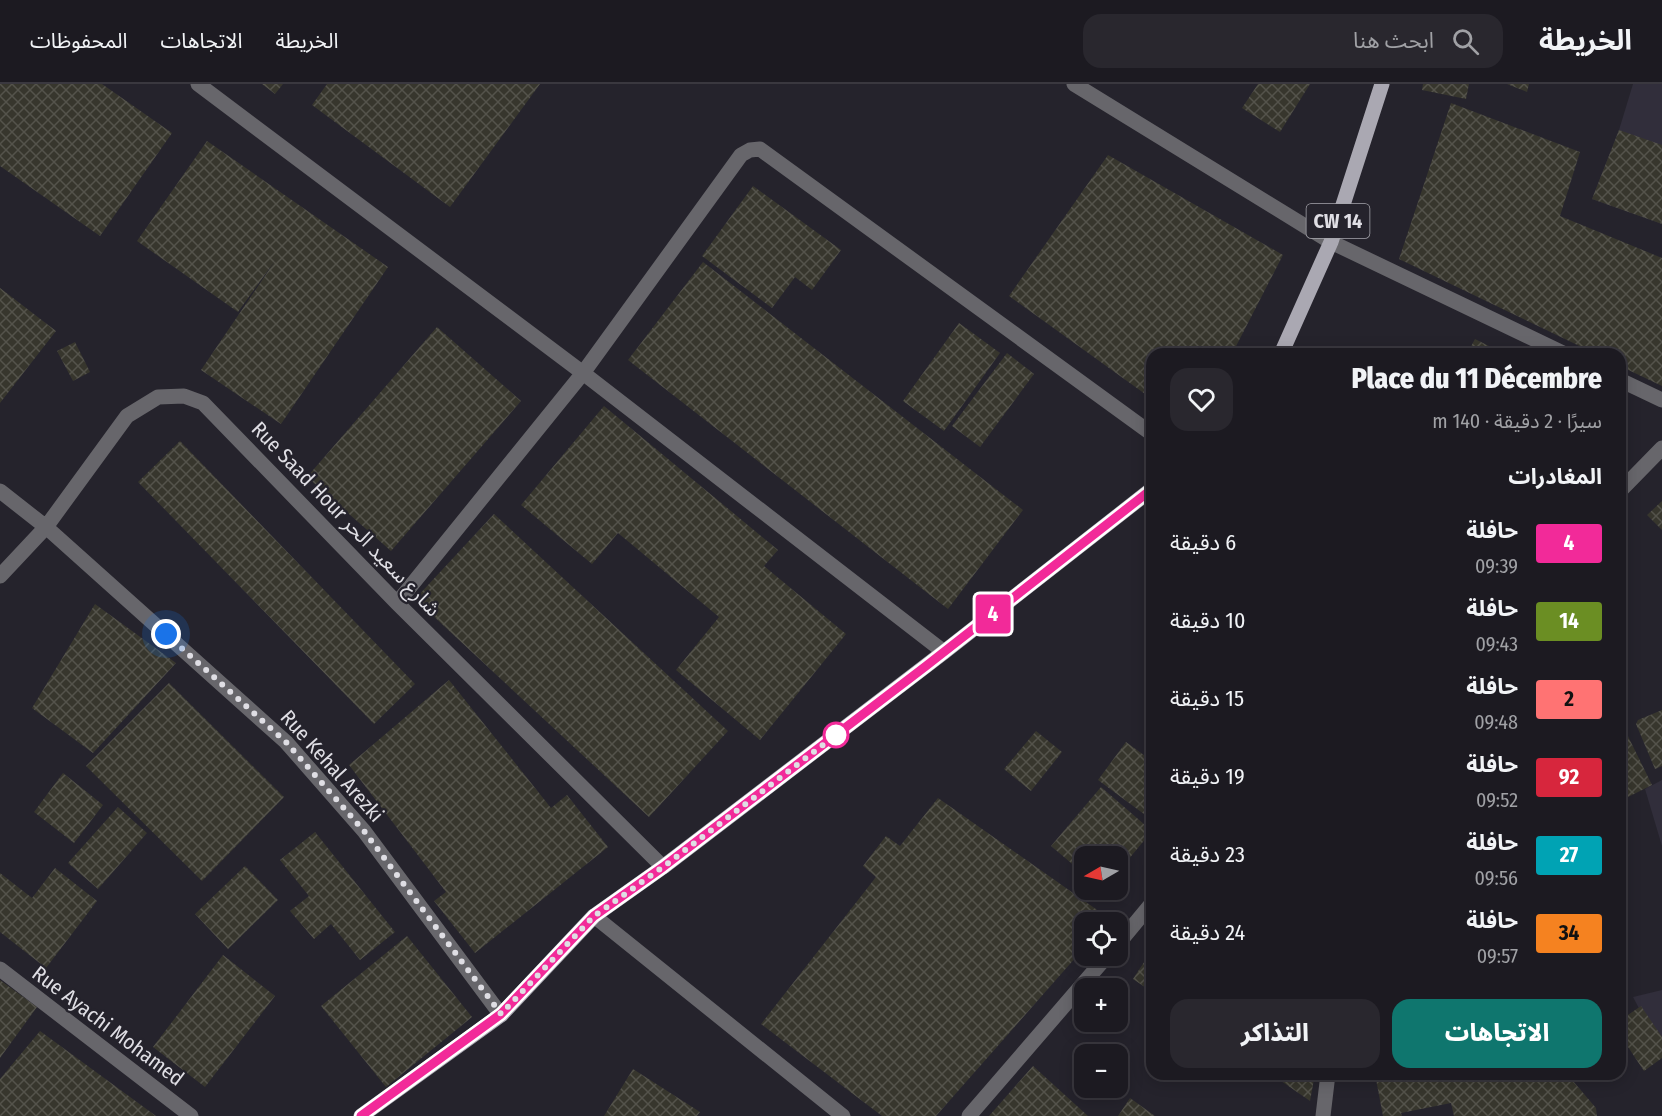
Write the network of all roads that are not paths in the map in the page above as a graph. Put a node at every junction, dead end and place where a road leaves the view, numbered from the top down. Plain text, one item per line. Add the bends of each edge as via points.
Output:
1 (198, 84) edge
2 (1074, 84) edge
3 (1382, 84) edge
4 (1331, 242) junction
5 (1284, 348) edge
6 (1552, 348) edge
7 (583, 373) junction
8 (1626, 383) edge
9 (1662, 400) edge
10 (1146, 430) edge
11 (1662, 448) edge
12 (1626, 485) edge
13 (0, 491) edge
14 (1146, 494) edge
15 (46, 527) junction
16 (0, 576) edge
17 (397, 603) junction
18 (944, 652) junction
19 (663, 867) junction
20 (1146, 910) edge
21 (594, 916) junction
22 (1128, 932) edge
23 (1098, 966) edge
24 (0, 969) edge
25 (501, 1014) junction
26 (1327, 1080) edge
27 (191, 1116) edge
28 (361, 1116) edge
29 (843, 1116) edge
30 (969, 1116) edge
31 (1323, 1116) edge

1 - 7 street
2 - 4 street
3 - 4 main road, CW 14
4 - 5 main road, CW 14
4 - 6 street
7 - 10 street via 741,155 760,149
7 - 17 street
7 - 18 street
8 - 9 street
11 - 12 street
13 - 15 street, Rue Kehal Arezki
14 - 18 main road
15 - 16 street, Rue Saad Hour شارع سعيد الحر
15 - 17 street, Rue Saad Hour شارع سعيد الحر via 127,416 158,397 184,396 203,403
15 - 25 street, Rue Kehal Arezki via 286,742 364,831
17 - 19 street, Rue Saad Hour شارع سعيد الحر
18 - 19 main road
19 - 21 main road
20 - 22 street
21 - 25 main road
21 - 29 street
23 - 30 street
24 - 27 street, Rue Ayachi Mohamed
25 - 28 main road
26 - 31 street

